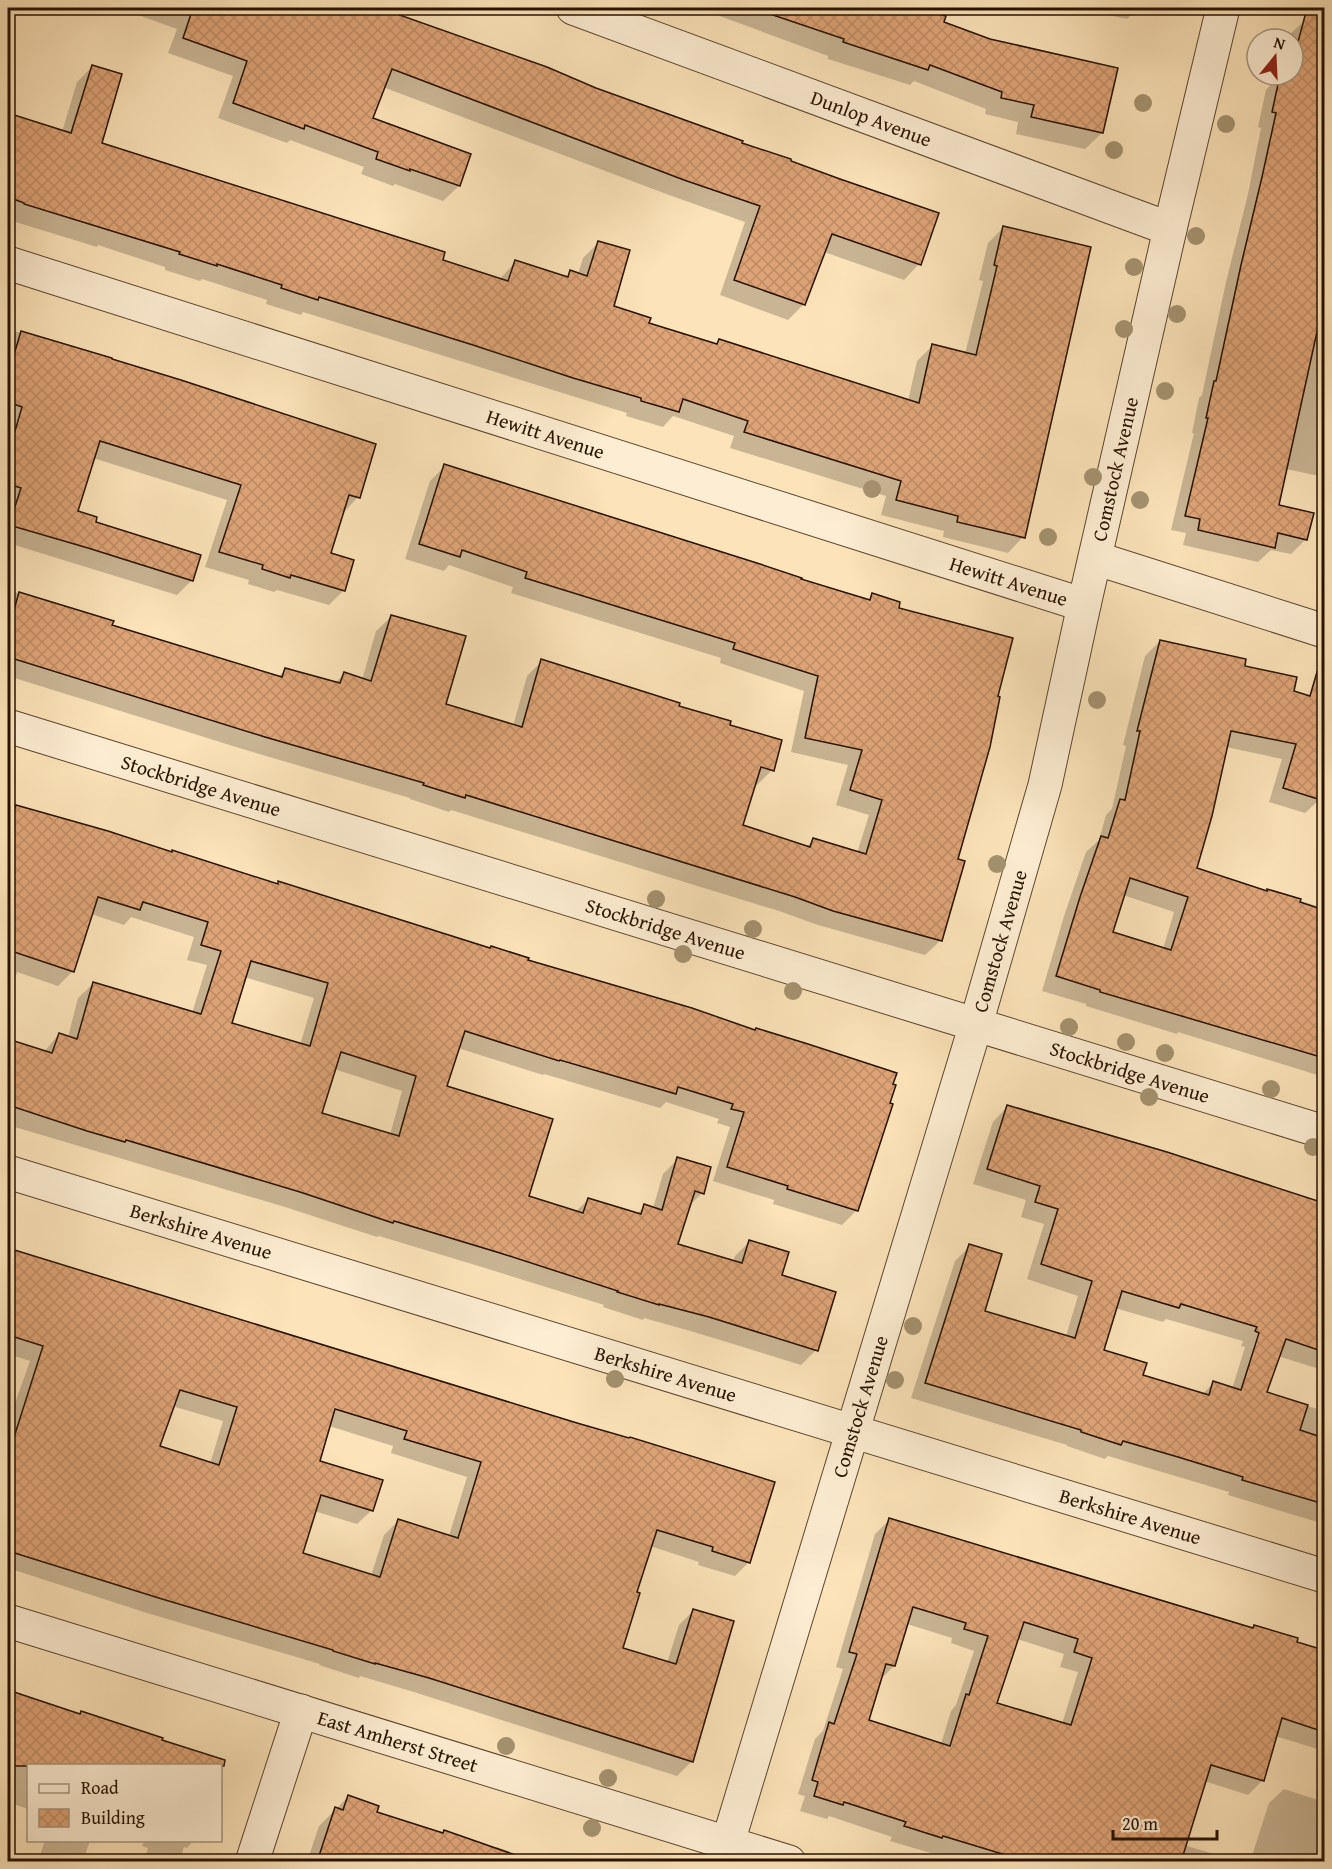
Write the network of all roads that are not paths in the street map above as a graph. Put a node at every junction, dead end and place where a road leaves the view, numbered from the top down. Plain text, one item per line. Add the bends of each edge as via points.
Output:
1 (573, 8) edge
2 (1223, 8) edge
3 (1170, 229) junction
4 (8, 262) edge
5 (1095, 558) junction
6 (1084, 605) junction
7 (1324, 631) edge
8 (8, 726) edge
9 (976, 1024) junction
10 (1324, 1132) edge
11 (8, 1173) edge
12 (853, 1432) junction
13 (1324, 1576) edge
14 (8, 1621) edge
15 (301, 1711) junction
16 (725, 1852) edge
17 (252, 1862) edge
18 (789, 1862) edge

1 - 3 street, Dunlop Avenue
2 - 3 street, Comstock Avenue
3 - 5 street, Comstock Avenue
4 - 6 street, Hewitt Avenue
5 - 6 street, Comstock Avenue
5 - 7 street
6 - 9 street, Comstock Avenue via 1046,785
8 - 9 street, Stockbridge Avenue
9 - 10 street, Stockbridge Avenue
9 - 12 street, Comstock Avenue
11 - 12 street, Berkshire Avenue
12 - 13 street, Berkshire Avenue
12 - 16 street, Comstock Avenue
14 - 15 street, East Amherst Street
15 - 16 street, East Amherst Street
15 - 17 street
16 - 18 street, East Amherst Street

